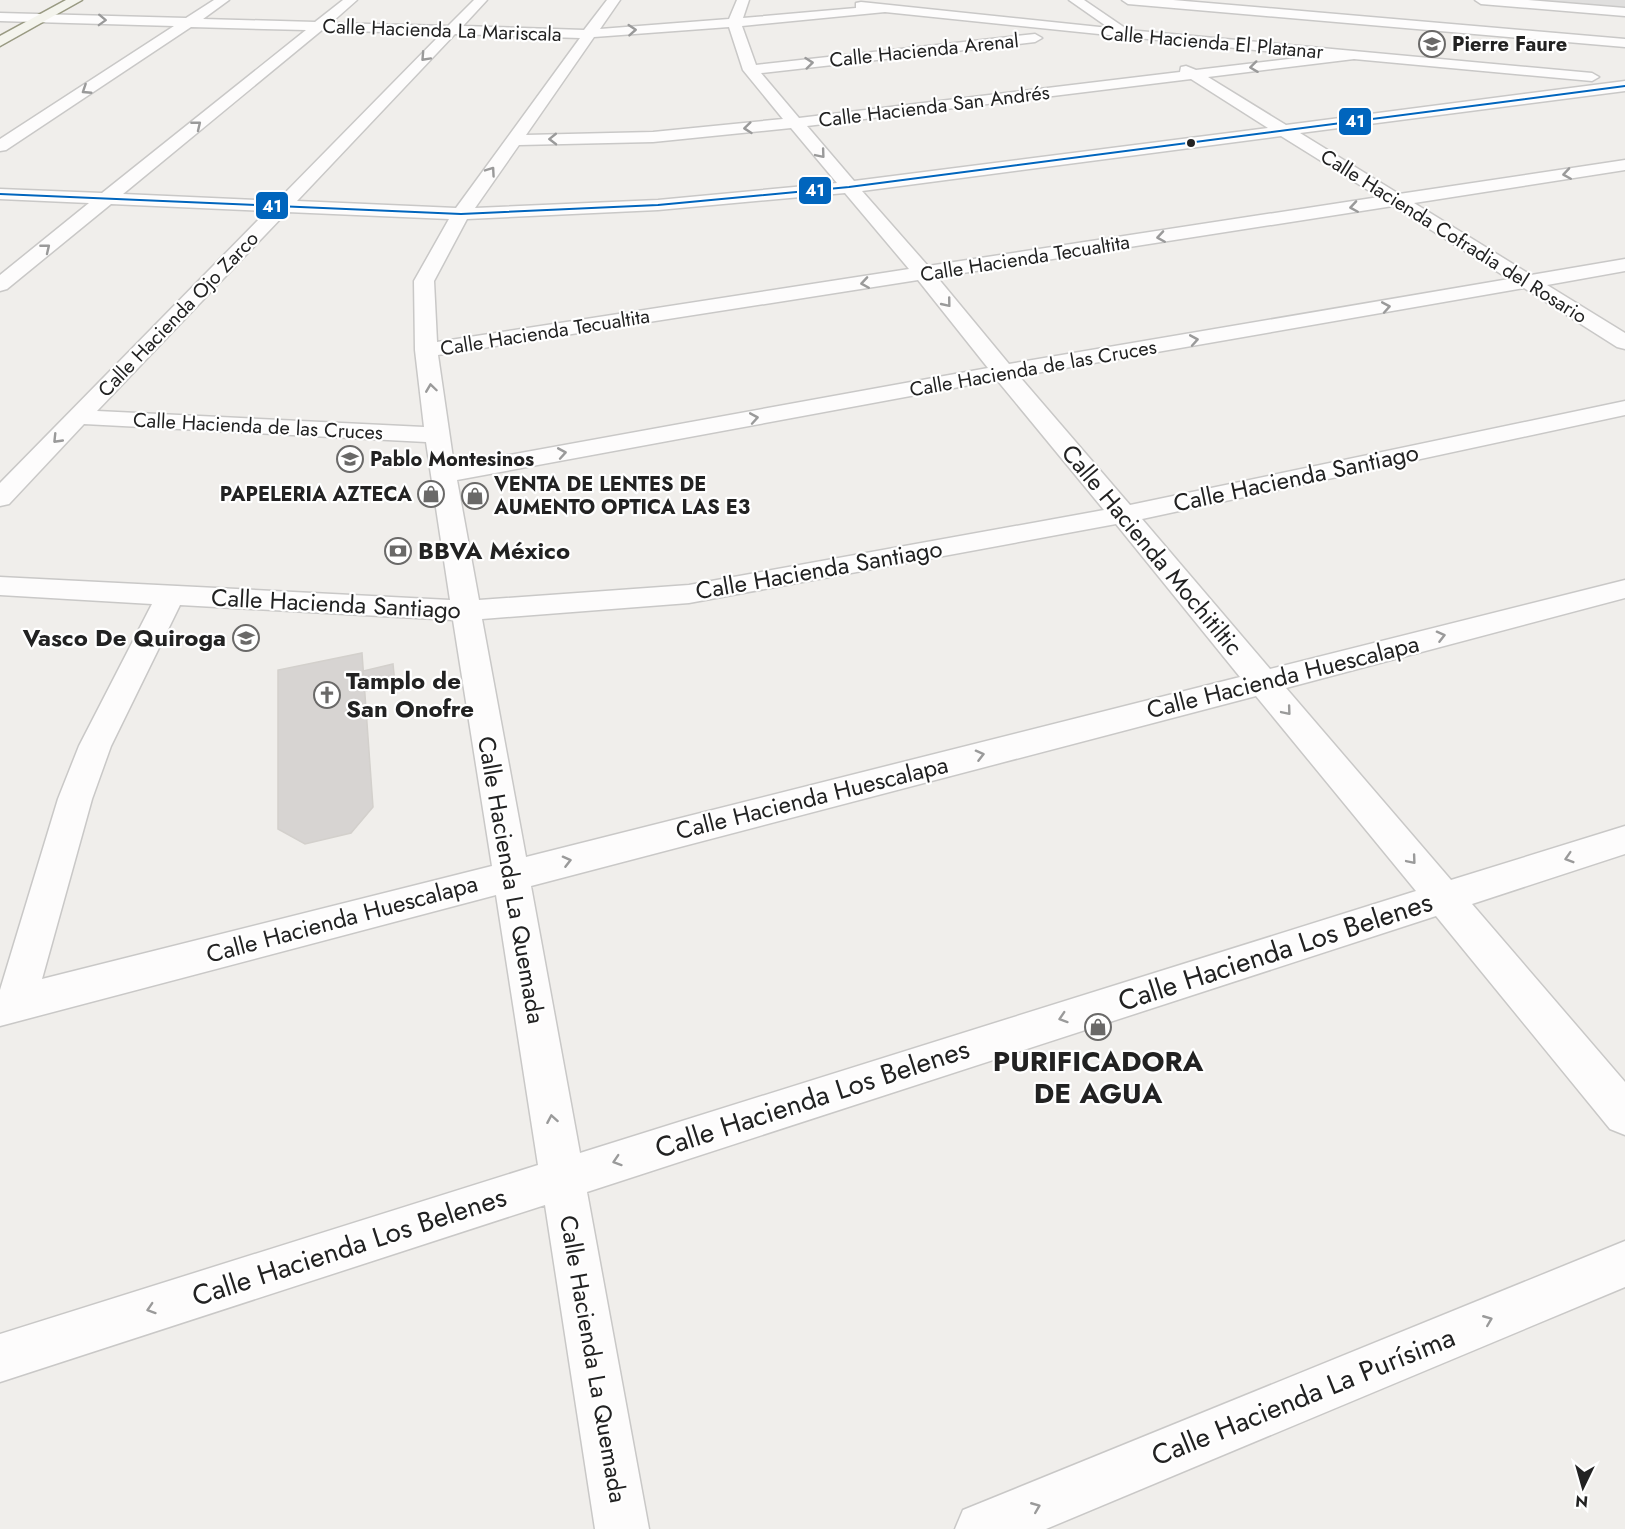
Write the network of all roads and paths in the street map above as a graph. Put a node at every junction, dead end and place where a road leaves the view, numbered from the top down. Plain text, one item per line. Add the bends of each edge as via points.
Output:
1 (76, 0) edge
2 (223, 0) edge
3 (351, 0) edge
4 (481, 0) edge
5 (615, 0) edge
6 (1075, 0) edge
7 (1128, 0) edge
8 (1481, 0) edge
9 (810, 1) edge
10 (1409, 8) dead end
11 (883, 9) junction
12 (738, 12) edge
13 (1625, 12) edge
14 (0, 17) edge
15 (43, 18) junction
16 (189, 22) junction
17 (1412, 24) junction
18 (318, 26) junction
19 (451, 30) junction
20 (1098, 31) junction
21 (590, 33) junction
22 (1127, 34) junction
23 (0, 42) edge
24 (1625, 43) edge
25 (1155, 51) dead end
26 (1354, 55) junction
27 (1419, 61) junction
28 (1174, 63) dead end
29 (750, 70) junction
30 (1193, 75) junction
31 (1625, 80) edge
32 (1625, 86) edge
33 (794, 123) junction
34 (1283, 130) junction
35 (513, 140) junction
36 (0, 146) edge
37 (1625, 165) edge
38 (849, 187) junction
39 (0, 194) edge
40 (107, 198) junction
41 (1398, 200) junction
42 (283, 207) junction
43 (461, 214) junction
44 (1625, 265) edge
45 (924, 274) junction
46 (1530, 282) junction
47 (0, 285) edge
48 (1625, 342) edge
49 (426, 350) junction
50 (1003, 372) junction
51 (1625, 408) edge
52 (78, 417) junction
53 (437, 435) junction
54 (443, 475) junction
55 (0, 498) edge
56 (1123, 515) junction
57 (0, 586) edge
58 (1625, 589) edge
59 (171, 596) junction
60 (465, 611) junction
61 (1263, 682) junction
62 (1625, 840) edge
63 (510, 875) junction
64 (1443, 897) junction
65 (8, 1006) edge
66 (1625, 1114) edge
67 (562, 1178) junction
68 (1625, 1264) edge
69 (0, 1358) edge
70 (622, 1529) edge
71 (982, 1529) edge

1 - 15 main road
2 - 16 street
3 - 18 street
4 - 19 street, Calle Hacienda Ojo Zarco
5 - 21 street, Calle Hacienda La Quemada
6 - 22 street
7 - 17 street
8 - 13 street
9 - 11 street, Calle Hacienda El Platanar
10 - 17 street
11 - 12 street, Calle Hacienda La Mariscala
11 - 20 street, Calle Hacienda El Platanar
21 -> 12 street, Calle Hacienda La Mariscala
12 - 29 street, Calle Hacienda Mochitiltic
14 - 15 street, Calle Hacienda La Mariscala
15 -> 16 street, Calle Hacienda La Mariscala
15 - 23 main road
16 - 18 street, Calle Hacienda La Mariscala
16 -> 36 street
17 - 24 street
17 - 27 street
18 - 19 street, Calle Hacienda La Mariscala
40 -> 18 street
19 - 21 street, Calle Hacienda La Mariscala
19 -> 42 street, Calle Hacienda Ojo Zarco
20 - 22 street, Calle Hacienda El Platanar
29 -> 20 street, Calle Hacienda Arenal
21 - 35 street, Calle Hacienda La Quemada
22 - 25 street
22 - 26 street, Calle Hacienda El Platanar
26 - 27 street, Calle Hacienda El Platanar
26 -> 30 street, Calle Hacienda San Andrés
27 - 31 street, Calle Hacienda El Platanar
28 - 30 street, Calle Hacienda Cofradia del Rosario
29 - 33 street, Calle Hacienda Mochitiltic
30 - 33 street, Calle Hacienda San Andrés
30 - 34 street, Calle Hacienda Cofradia del Rosario
32 - 34 street
33 -> 35 street, Calle Hacienda San Andrés via 654,137
33 -> 38 street, Calle Hacienda Mochitiltic
34 - 38 street
34 - 41 street, Calle Hacienda Cofradia del Rosario
43 -> 35 street, Calle Hacienda La Quemada
37 -> 41 street, Calle Hacienda Tecualtita
38 - 43 street via 658,205
38 - 45 street, Calle Hacienda Mochitiltic
39 - 40 street
40 - 42 street
47 -> 40 street
41 -> 45 street, Calle Hacienda Tecualtita
41 - 46 street, Calle Hacienda Cofradia del Rosario
42 - 43 street
42 - 52 street, Calle Hacienda Ojo Zarco
43 - 49 street, Calle Hacienda La Quemada via 424,281
44 - 46 street, Calle Hacienda de las Cruces
45 -> 49 street, Calle Hacienda Tecualtita
45 -> 50 street, Calle Hacienda Mochitiltic
46 - 48 street, Calle Hacienda Cofradia del Rosario
50 -> 46 street, Calle Hacienda de las Cruces
53 -> 49 street, Calle Hacienda La Quemada
54 -> 50 street, Calle Hacienda de las Cruces
50 - 56 street, Calle Hacienda Mochitiltic
51 - 56 street, Calle Hacienda Santiago
52 - 53 street, Calle Hacienda de las Cruces
52 -> 55 street, Calle Hacienda Ojo Zarco
53 - 54 street, Calle Hacienda La Quemada
54 - 60 street, Calle Hacienda La Quemada
56 - 60 street, Calle Hacienda Santiago via 689,594
56 - 61 street, Calle Hacienda Mochitiltic
57 - 59 street, Calle Hacienda Santiago
61 -> 58 street, Calle Hacienda Huescalapa
59 - 60 street, Calle Hacienda Santiago
59 - 65 street via 95,746
60 - 63 street, Calle Hacienda La Quemada
63 -> 61 street, Calle Hacienda Huescalapa
61 -> 64 street, Calle Hacienda Mochitiltic
62 -> 64 street, Calle Hacienda Los Belenes
63 - 65 street, Calle Hacienda Huescalapa
67 -> 63 street, Calle Hacienda La Quemada
64 - 66 street, Calle Hacienda Mochitiltic
64 -> 67 street, Calle Hacienda Los Belenes
67 -> 69 street, Calle Hacienda Los Belenes
67 - 70 street, Calle Hacienda La Quemada
71 -> 68 street, Calle Hacienda La Purísima

